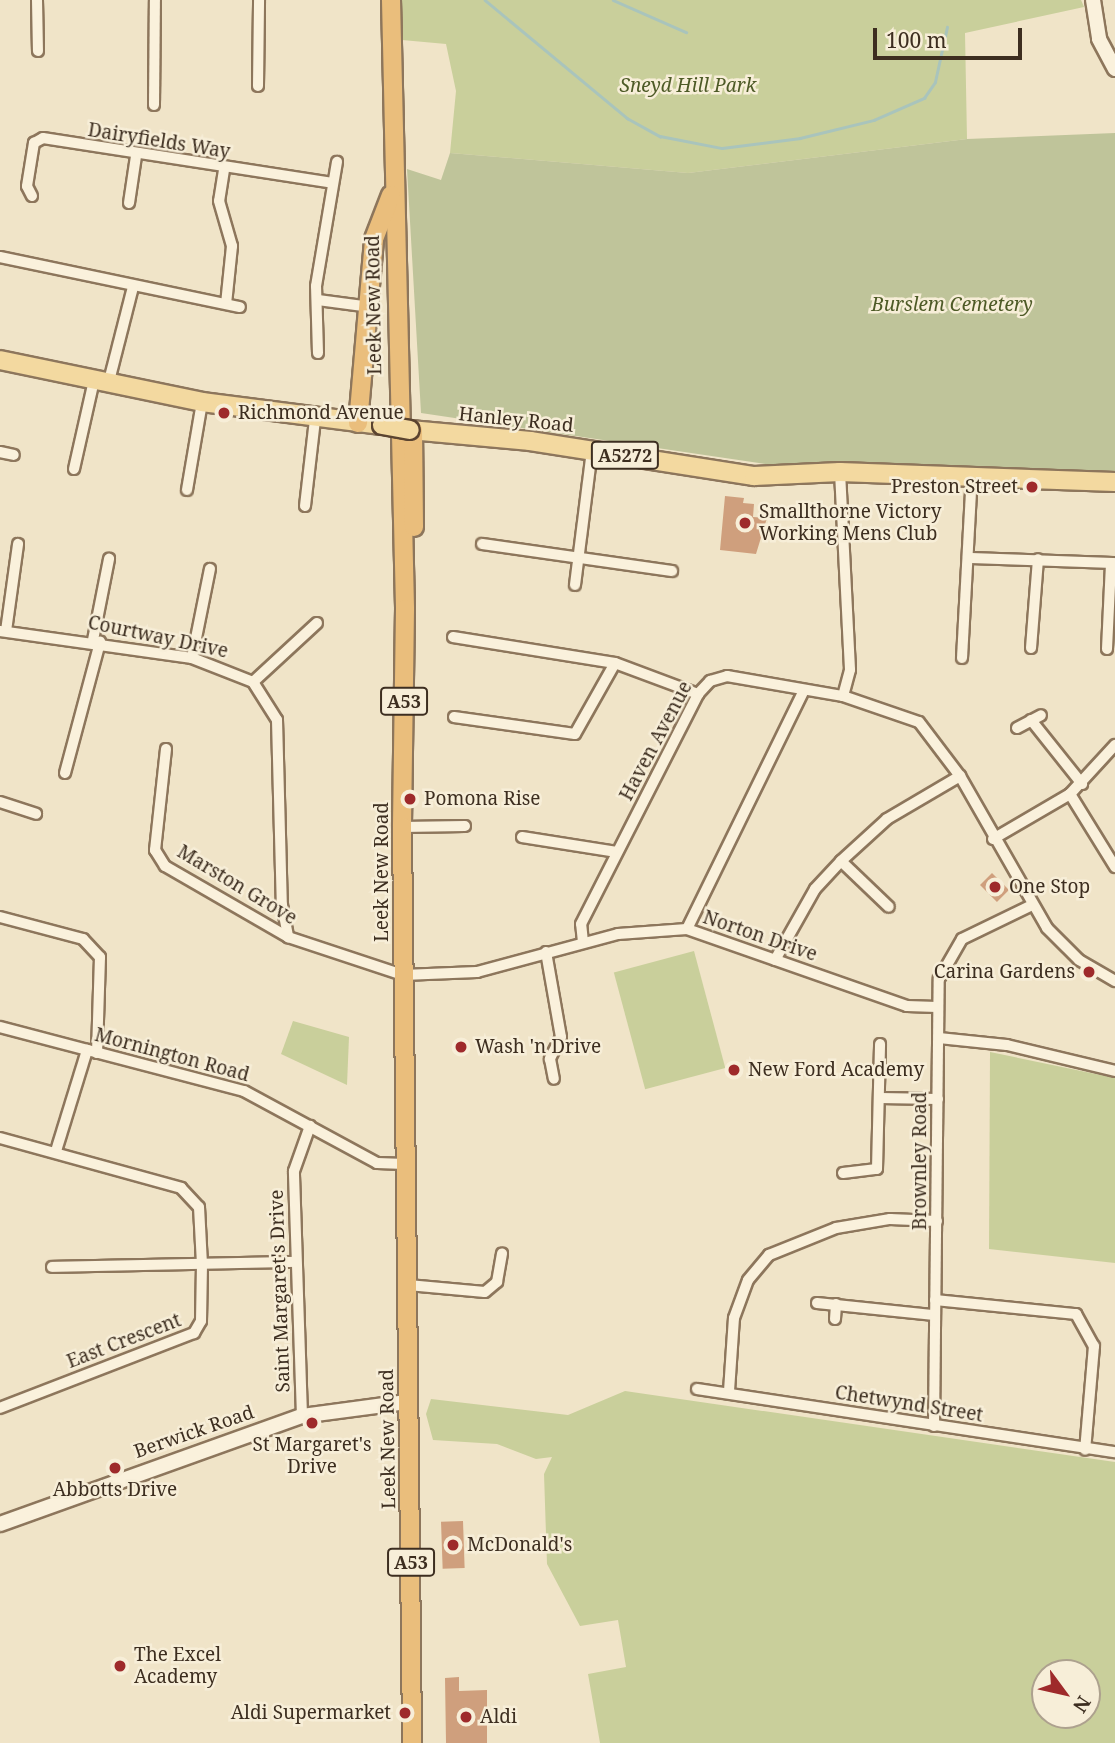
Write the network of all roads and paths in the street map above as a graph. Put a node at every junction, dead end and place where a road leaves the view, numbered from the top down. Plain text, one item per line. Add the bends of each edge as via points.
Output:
1 (37, 0) edge
2 (155, 0) edge
3 (259, 0) edge
4 (391, 0) edge
5 (1093, 0) edge
6 (38, 51) dead end
7 (1115, 69) edge
8 (258, 86) dead end
9 (154, 105) dead end
10 (136, 156) junction
11 (337, 162) dead end
12 (224, 170) junction
13 (333, 183) junction
14 (393, 192) junction
15 (32, 196) dead end
16 (129, 202) dead end
17 (0, 257) edge
18 (134, 287) junction
19 (318, 300) junction
20 (226, 304) junction
21 (240, 307) dead end
22 (371, 307) junction
23 (318, 353) dead end
24 (0, 360) edge
25 (101, 383) junction
26 (202, 402) junction
27 (315, 419) junction
28 (358, 423) junction
29 (411, 430) junction
30 (592, 450) junction
31 (0, 452) edge
32 (14, 455) dead end
33 (74, 469) dead end
34 (840, 472) junction
35 (972, 475) junction
36 (1115, 482) edge
37 (187, 490) dead end
38 (305, 506) dead end
39 (18, 544) dead end
40 (482, 544) dead end
41 (969, 558) junction
42 (109, 559) dead end
43 (1038, 559) junction
44 (577, 560) junction
45 (1113, 563) edge
46 (210, 569) dead end
47 (672, 571) dead end
48 (575, 585) dead end
49 (404, 598) junction
50 (317, 623) dead end
51 (3, 631) edge
52 (453, 637) dead end
53 (96, 641) junction
54 (1031, 648) dead end
55 (1107, 649) dead end
56 (192, 658) junction
57 (962, 658) dead end
58 (614, 663) junction
59 (253, 682) junction
60 (804, 690) junction
61 (698, 694) junction
62 (843, 696) junction
63 (454, 718) dead end
64 (1017, 728) dead end
65 (1115, 745) edge
66 (166, 749) dead end
67 (65, 773) dead end
68 (960, 776) junction
69 (1082, 784) junction
70 (1070, 794) junction
71 (0, 802) edge
72 (36, 814) dead end
73 (465, 826) dead end
74 (402, 827) junction
75 (522, 837) dead end
76 (993, 839) junction
77 (617, 852) junction
78 (841, 861) junction
79 (1115, 867) edge
80 (1032, 905) junction
81 (889, 907) dead end
82 (0, 917) edge
83 (687, 929) junction
84 (288, 937) junction
85 (583, 942) junction
86 (545, 952) junction
87 (775, 960) junction
88 (403, 975) junction
89 (1115, 981) edge
90 (937, 1007) junction
91 (0, 1027) edge
92 (939, 1038) junction
93 (880, 1044) dead end
94 (92, 1051) junction
95 (1115, 1071) edge
96 (554, 1079) dead end
97 (880, 1098) junction
98 (938, 1098) junction
99 (310, 1126) junction
100 (0, 1138) edge
101 (57, 1151) junction
102 (405, 1164) junction
103 (843, 1173) dead end
104 (937, 1220) junction
105 (502, 1253) dead end
106 (295, 1262) junction
107 (202, 1264) junction
108 (52, 1267) dead end
109 (408, 1285) junction
110 (935, 1300) junction
111 (817, 1303) dead end
112 (836, 1304) junction
113 (934, 1315) junction
114 (835, 1320) dead end
115 (696, 1389) dead end
116 (729, 1391) junction
117 (407, 1402) junction
118 (0, 1408) edge
119 (302, 1416) junction
120 (934, 1426) junction
121 (1085, 1450) junction
122 (1115, 1452) edge
123 (0, 1524) edge
124 (412, 1743) edge

1 - 6 street
2 - 9 street
3 - 8 street
4 - 14 highway, Leek New Road / A53
5 - 7 street via 1099,39
10 - 12 street, Dairyfields Way
10 - 15 street, Dairyfields Way via 43,138 34,144 27,186
10 - 16 street
11 - 13 street
12 - 13 street, Dairyfields Way
12 - 20 street via 219,201 232,246
13 - 19 street
14 - 22 highway via 377,224
14 - 49 highway, Leek New Road / A53
17 - 18 street
18 - 20 street
18 - 25 street
19 - 22 street
19 - 23 street
20 - 21 street
22 - 28 highway
24 - 25 main road, Hanley Road / A5272
25 - 26 main road, Hanley Road / A5272
25 - 33 street
26 - 27 main road, Hanley Road / A5272
26 - 37 street
27 - 28 main road, Hanley Road / A5272
27 - 38 street
28 - 29 main road, Hanley Road / A5272, bridge
29 - 30 main road, Hanley Road / A5272
29 - 49 highway via 414,584
30 - 34 main road, Hanley Road / A5272 via 754,476
30 - 44 street
31 - 32 street
34 - 35 main road, Hanley Road / A5272
34 - 62 street via 850,670
35 - 36 main road, Hanley Road / A5272
35 - 41 street
39 - 51 street
40 - 44 street
41 - 43 street
41 - 57 street
42 - 53 street
43 - 45 street
43 - 54 street
44 - 47 street
44 - 48 street
45 - 55 street
46 - 56 street
49 - 74 highway, Leek New Road / A53
50 - 59 street
51 - 53 street, Courtway Drive
52 - 58 street
53 - 56 street, Courtway Drive
53 - 67 street
56 - 59 street, Courtway Drive
58 - 61 street
58 - 63 street via 575,734
59 - 84 street via 277,720 282,905
60 - 61 street, Haven Avenue via 727,676 710,681
60 - 62 street, Haven Avenue
60 - 83 street
61 - 77 street, Haven Avenue
62 - 68 street, Haven Avenue via 919,722
64 - 69 street via 1036,718
65 - 69 street
66 - 84 street, Marston Grove via 155,850 165,866
68 - 76 street, Haven Avenue
68 - 78 street via 887,819
69 - 70 street
70 - 76 street
70 - 79 street
71 - 72 street
73 - 74 street
74 - 88 highway, Leek New Road / A53
75 - 77 street
76 - 80 street, Haven Avenue
77 - 85 street, Haven Avenue via 581,923
78 - 81 street
78 - 87 street via 815,889
80 - 89 street, Haven Avenue via 1079,960
80 - 90 street, Brownley Road via 962,939 939,979
82 - 94 street via 83,939 100,957
83 - 85 street, Norton Drive via 653,928
83 - 87 street, Norton Drive
84 - 88 street, Marston Grove
85 - 86 street, Norton Drive
86 - 88 street, Norton Drive via 477,972
86 - 96 street via 561,1037 550,1059
87 - 90 street, Norton Drive via 907,1006
88 - 102 highway, Leek New Road / A53
90 - 92 street, Brownley Road
91 - 94 street, Mornington Road
92 - 95 street via 1007,1045
92 - 98 street, Brownley Road
93 - 97 street
94 - 99 street, Mornington Road via 244,1091
94 - 101 street
97 - 98 street
97 - 103 street via 877,1169
98 - 104 street, Brownley Road
99 - 102 street, Mornington Road via 377,1163
99 - 106 street, Saint Margaret's Drive via 294,1171
100 - 101 street, East Crescent
101 - 107 street, East Crescent via 181,1188 199,1206
102 - 109 highway, Leek New Road / A53
104 - 110 street, Brownley Road
104 - 116 street via 890,1219 836,1228 769,1255 747,1280 734,1318
105 - 109 street via 497,1282 485,1292
106 - 107 street
106 - 119 street, Saint Margaret's Drive
107 - 108 street
107 - 118 street, East Crescent via 201,1321 194,1333
109 - 117 highway, Leek New Road / A53
110 - 113 street, Brownley Road
110 - 121 street via 1076,1314 1094,1346
111 - 112 street
112 - 113 street
112 - 114 street
113 - 120 street, Brownley Road
115 - 116 street, Chetwynd Street
116 - 120 street, Chetwynd Street
117 - 119 street, Berwick Road
117 - 124 highway, Leek New Road / A53
119 - 123 street, Berwick Road
120 - 121 street, Chetwynd Street
121 - 122 street, Chetwynd Street

